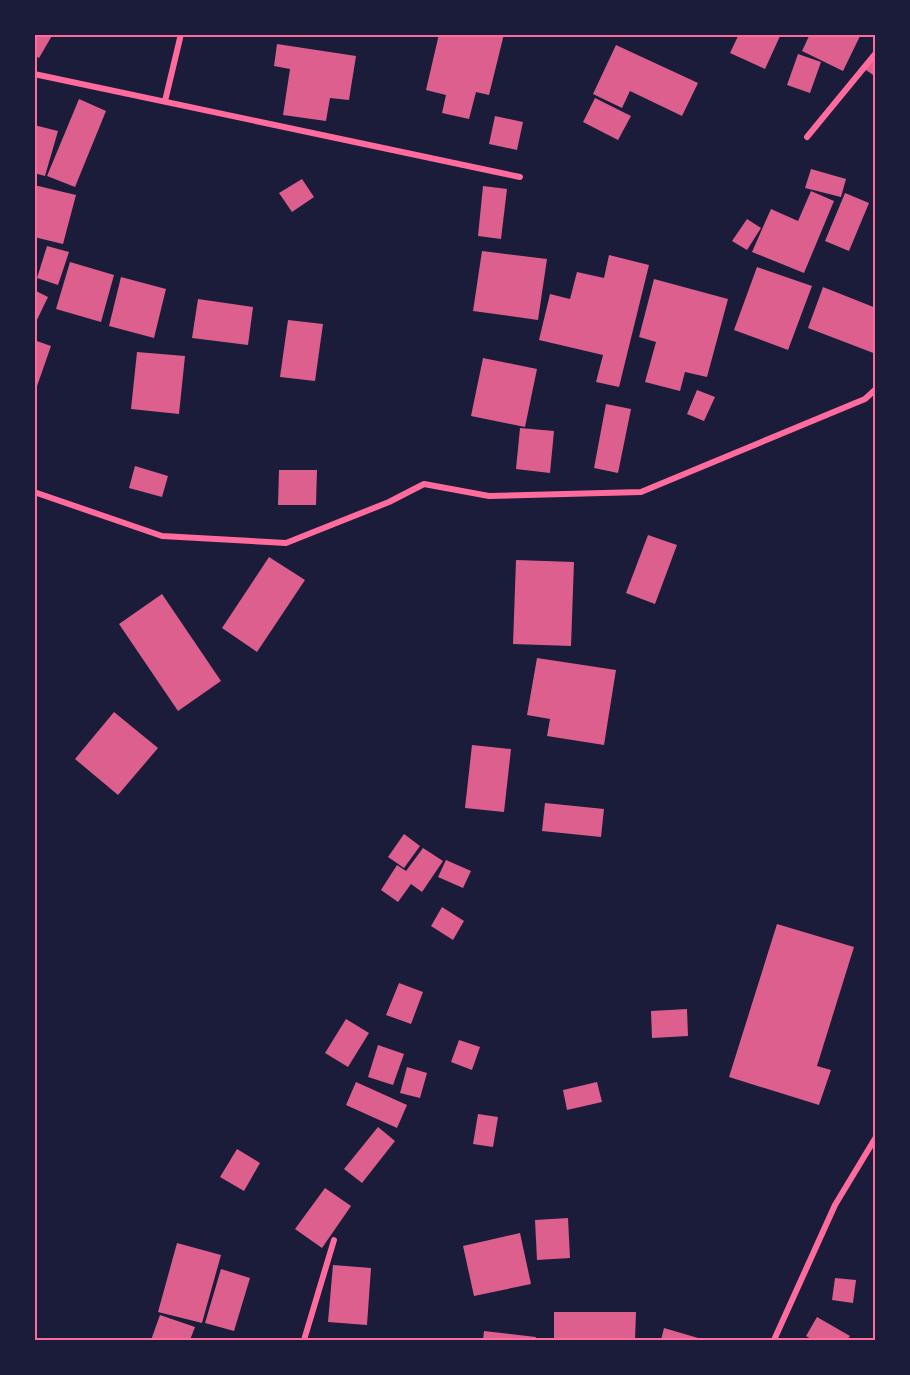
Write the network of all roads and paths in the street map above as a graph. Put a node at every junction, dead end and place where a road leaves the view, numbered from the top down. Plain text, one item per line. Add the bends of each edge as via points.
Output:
1 (181, 34) edge
2 (876, 53) edge
3 (34, 74) edge
4 (165, 102) junction
5 (807, 136) dead end
6 (519, 177) dead end
7 (876, 389) edge
8 (34, 492) edge
9 (876, 1137) edge
10 (334, 1240) dead end
11 (304, 1341) edge
12 (774, 1341) edge

1 - 4 street
2 - 5 street
3 - 4 street
4 - 6 street
7 - 8 street via 865,399 641,492 489,496 424,484 286,543 162,536
9 - 12 street via 835,1205
10 - 11 street

